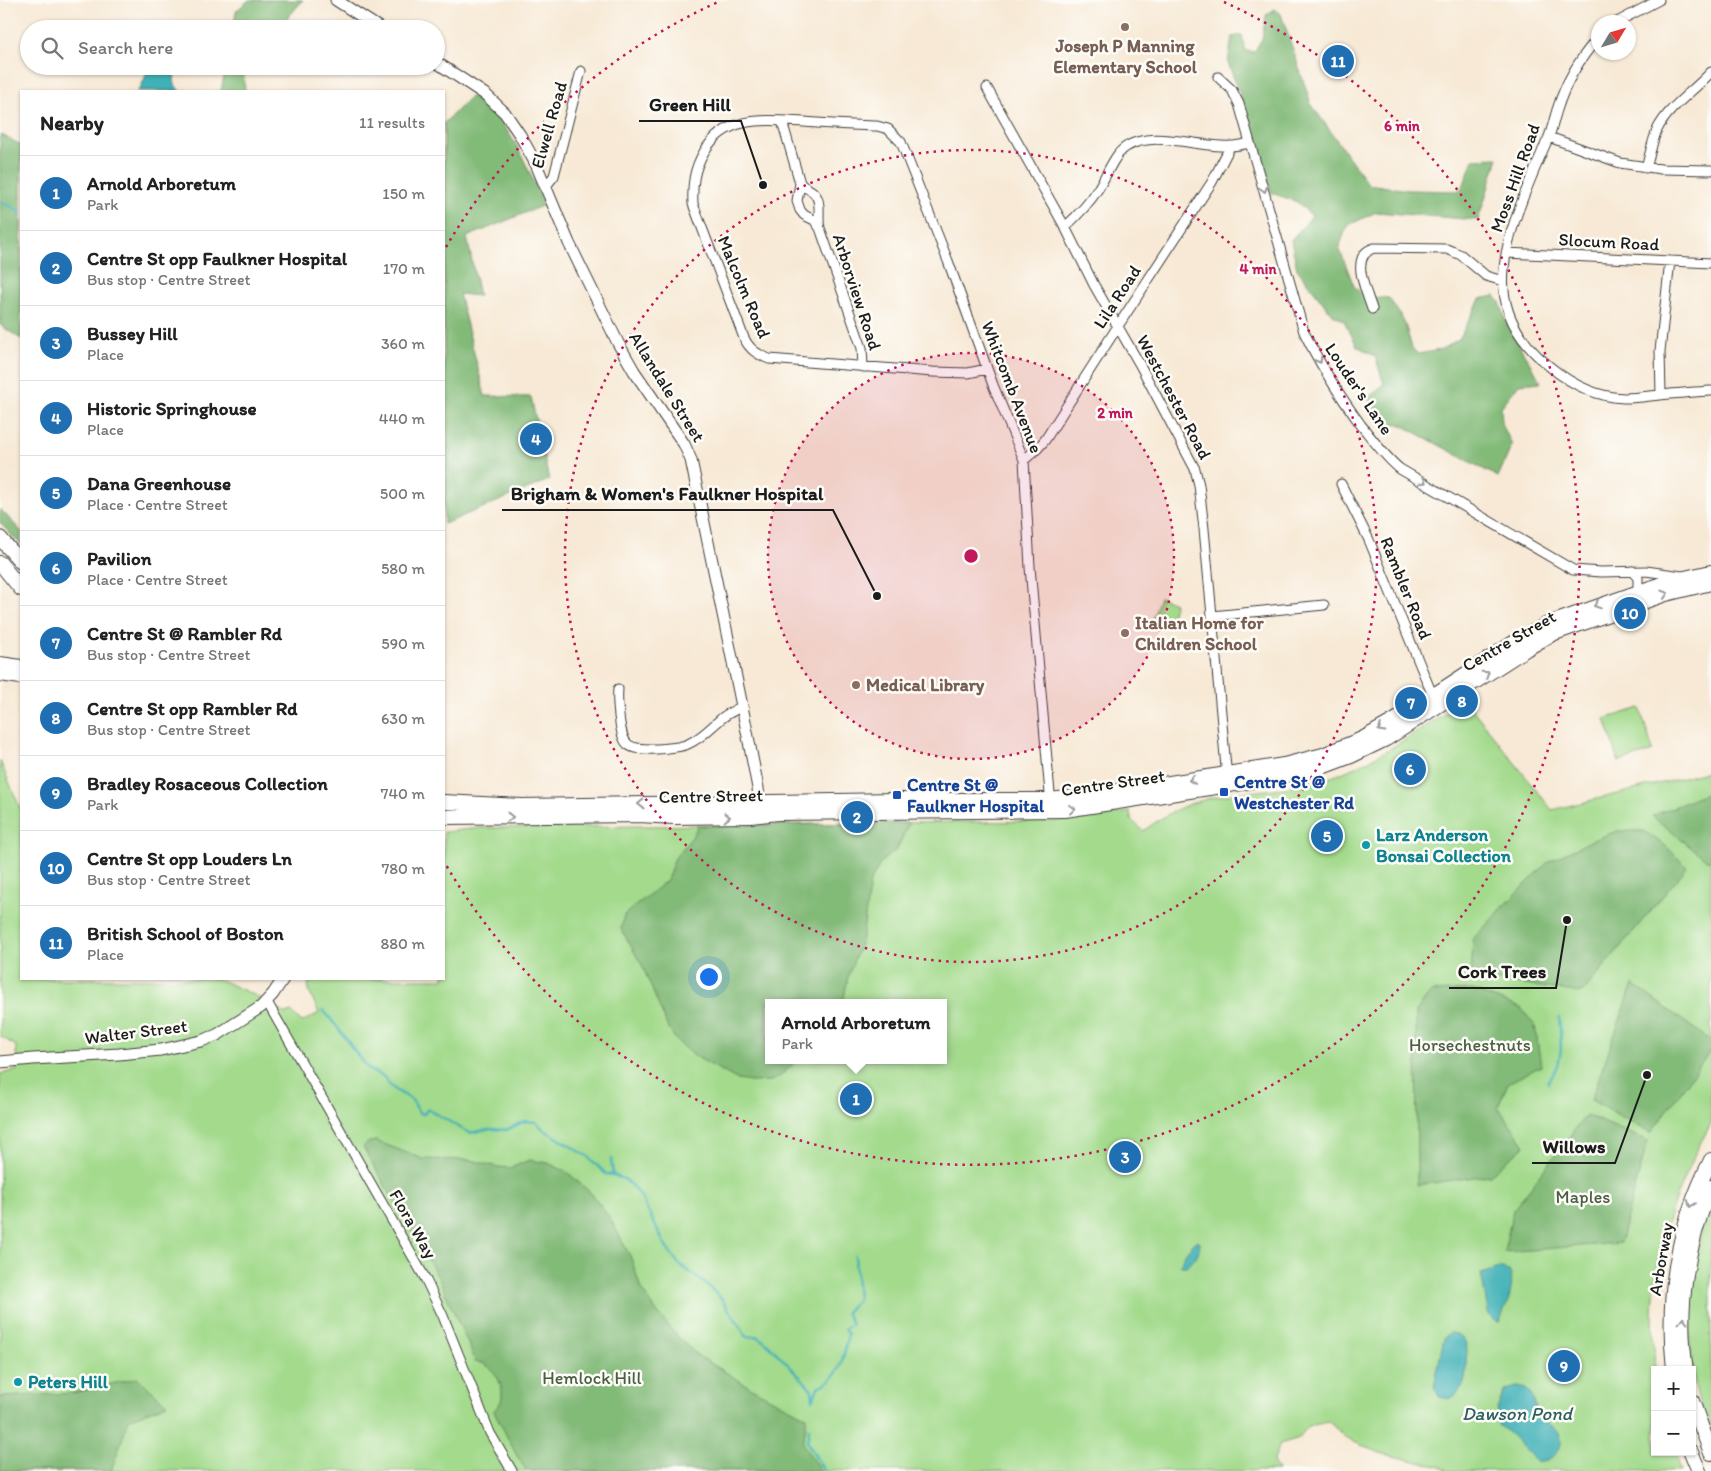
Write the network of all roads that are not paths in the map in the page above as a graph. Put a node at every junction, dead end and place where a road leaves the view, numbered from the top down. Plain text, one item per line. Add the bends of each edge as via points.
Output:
1 (336, 0) edge
2 (1659, 0) edge
3 (1630, 15) edge
4 (367, 20) edge
5 (1591, 48) edge
6 (445, 68) edge
7 (581, 71) dead end
8 (1711, 72) edge
9 (1218, 77) dead end
10 (987, 88) dead end
11 (782, 121) junction
12 (1549, 136) junction
13 (1250, 142) junction
14 (1230, 147) junction
15 (1646, 168) junction
16 (1711, 170) edge
17 (800, 183) junction
18 (546, 186) junction
19 (1065, 227) junction
20 (820, 228) junction
21 (1506, 253) junction
22 (1670, 261) junction
23 (1711, 263) edge
24 (1503, 281) junction
25 (1372, 309) dead end
26 (1118, 326) junction
27 (863, 367) junction
28 (987, 369) junction
29 (1711, 391) edge
30 (1661, 395) junction
31 (1024, 460) junction
32 (1340, 484) dead end
33 (0, 538) edge
34 (20, 561) edge
35 (0, 563) edge
36 (1632, 571) junction
37 (1711, 572) edge
38 (1687, 576) junction
39 (1711, 583) edge
40 (20, 588) edge
41 (1638, 592) junction
42 (1324, 605) dead end
43 (1212, 616) junction
44 (0, 663) edge
45 (20, 666) edge
46 (0, 675) edge
47 (20, 678) edge
48 (618, 689) dead end
49 (1435, 701) junction
50 (742, 706) junction
51 (1227, 779) junction
52 (445, 802) edge
53 (1051, 805) junction
54 (760, 808) junction
55 (445, 817) edge
56 (282, 980) edge
57 (267, 1002) junction
58 (0, 1051) edge
59 (4, 1062) edge
60 (1711, 1160) edge
61 (1711, 1187) edge
62 (1674, 1366) edge
63 (1685, 1366) edge
64 (1695, 1411) edge
65 (1711, 1453) edge
66 (1692, 1456) edge
67 (512, 1471) edge
68 (1698, 1471) edge

1 - 4 street
2 - 3 street
5 - 12 street, Moss Hill Road via 1571,77
6 - 18 street, Allandale Street via 486,95 505,113
7 - 18 street, Elwell Road via 554,176
8 - 15 street via 1664,118
9 - 13 street, Louder's Lane via 1236,96
10 - 19 street, Westchester Road
11 - 17 street, Arborview Road
11 - 27 street, Malcolm Road via 750,121 726,128 716,135 694,173 693,204 744,338 755,354 769,359
11 - 28 street, Whitcomb Avenue via 877,126 888,129 901,142
12 - 15 street
12 - 21 street, Moss Hill Road via 1509,234
13 - 14 street
13 -> 36 street, Louder's Lane via 1304,332 1341,397 1382,451 1400,468 1568,568 1581,572
14 - 19 street via 1148,140 1130,144 1119,153 1081,212
14 - 26 street, Lila Road via 1212,182
15 - 16 street
17 - 20 street, Arborview Road via 817,197
17 - 20 street, Arborview Road via 797,201 800,210
18 - 50 street, Allandale Street via 569,243 618,342 692,460
19 - 26 street, Westchester Road
20 - 27 street, Arborview Road via 862,348
21 - 22 street, Slocum Road
21 - 24 street, Moss Hill Road
22 - 23 street, Slocum Road
22 - 30 street via 1660,351
24 - 25 street via 1486,276 1447,249 1374,248 1366,252 1360,264
24 - 30 street, Moss Hill Road via 1503,294 1518,334 1543,362 1562,377 1597,394 1624,398
26 - 31 street, Lila Road via 1045,440
26 - 43 street, Westchester Road via 1195,468
27 - 28 street, Malcolm Road via 968,373
28 - 31 street, Whitcomb Avenue
29 - 30 street, Moss Hill Road
31 - 53 street, Whitcomb Avenue via 1032,601
32 - 49 street, Rambler Road via 1369,540
33 - 34 highway
35 - 40 highway
36 - 38 street, Louder's Lane
36 - 41 street via 1638,578
37 - 38 highway, Centre Street
38 - 41 highway, Centre Street
49 -> 39 highway, Centre Street via 1552,634 1666,594
41 -> 49 highway, Centre Street via 1538,628
42 - 43 street
43 - 51 street, Westchester Road
44 - 45 main road
46 - 47 main road
48 - 50 street via 621,736 633,748 647,750 689,744
49 - 51 highway, Centre Street via 1342,749
50 - 54 street, Allandale Street
51 - 53 highway, Centre Street via 1100,794
54 -> 52 highway, Centre Street via 514,806
53 - 54 highway, Centre Street via 778,812
55 -> 54 highway, Centre Street via 750,816
56 - 57 street, Walter Street
57 - 59 street, Walter Street via 217,1034 182,1046
57 - 67 street, Flora Way via 425,1278 490,1433
58 - 59 street
60 -> 62 highway, Arborway via 1689,1211 1677,1257 1671,1322
63 -> 61 highway, Arborway via 1683,1316 1688,1268 1698,1223
64 - 65 highway
66 - 68 highway

